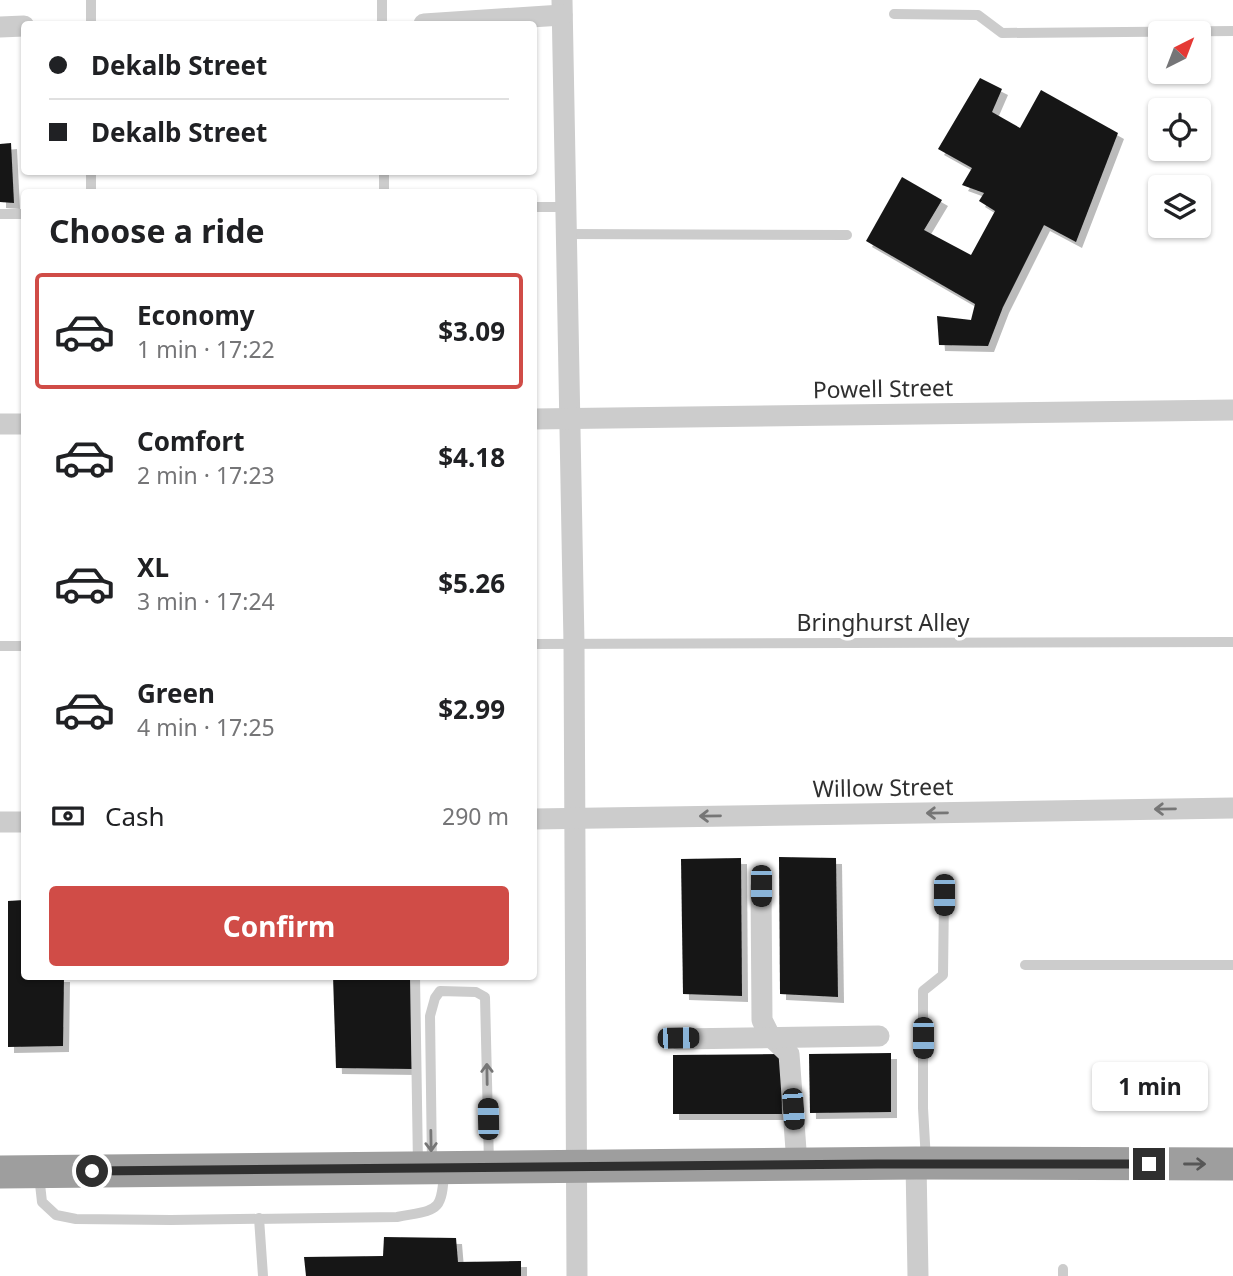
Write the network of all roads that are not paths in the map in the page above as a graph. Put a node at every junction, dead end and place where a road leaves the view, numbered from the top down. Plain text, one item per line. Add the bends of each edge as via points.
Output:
1 (91, 0) edge
2 (382, 0) edge
3 (562, 8) edge
4 (894, 14) dead end
5 (91, 21) edge
6 (382, 21) edge
7 (450, 21) edge
8 (21, 26) edge
9 (0, 27) edge
10 (1233, 31) edge
11 (537, 207) edge
12 (566, 207) junction
13 (0, 214) edge
14 (21, 214) edge
15 (566, 234) junction
16 (847, 235) dead end
17 (1233, 410) edge
18 (537, 419) edge
19 (571, 419) junction
20 (0, 424) edge
21 (21, 424) edge
22 (1233, 642) edge
23 (537, 644) edge
24 (574, 644) junction
25 (0, 646) edge
26 (21, 646) edge
27 (1233, 808) edge
28 (574, 818) junction
29 (537, 819) edge
30 (0, 822) edge
31 (21, 822) edge
32 (761, 886) dead end
33 (944, 895) dead end
34 (1025, 965) dead end
35 (1233, 965) edge
36 (415, 980) edge
37 (770, 1036) junction
38 (879, 1036) dead end
39 (678, 1038) dead end
40 (921, 1163) junction
41 (797, 1164) junction
42 (1233, 1164) edge
43 (489, 1167) junction
44 (575, 1167) junction
45 (431, 1168) junction
46 (0, 1172) edge
47 (39, 1172) junction
48 (259, 1218) junction
49 (263, 1276) edge
50 (577, 1276) edge
51 (918, 1276) edge

1 - 5 lane
2 - 6 lane
3 - 7 street
3 - 12 street
4 - 10 lane via 978,15 1002,33
8 - 9 street
11 - 12 lane
12 - 15 street
13 - 14 lane
15 - 16 lane
15 - 19 street
17 - 19 street, Powell Street
18 - 19 street, Powell Street
19 - 24 street
20 - 21 street
22 - 24 lane, Bringhurst Alley
23 - 24 lane, Bringhurst Alley
24 - 28 street
25 - 26 lane
27 -> 28 street, Willow Street
28 - 29 street, Willow Street
28 - 44 street
30 - 31 street
32 - 37 street via 762,1020
33 - 40 lane via 943,975 923,991
34 - 35 lane
36 - 45 lane
37 - 38 street
37 - 39 street
37 - 41 street via 789,1054
40 - 41 highway
40 -> 42 highway
40 - 51 street
41 - 44 highway
43 - 44 highway
43 - 45 highway
43 -> 45 lane via 485,997 476,992 440,991 429,1016
44 - 50 street
45 - 47 highway
45 - 48 lane via 443,1198 432,1210 397,1217
46 - 47 highway
47 - 48 lane via 42,1202 56,1215 76,1219
48 - 49 lane

